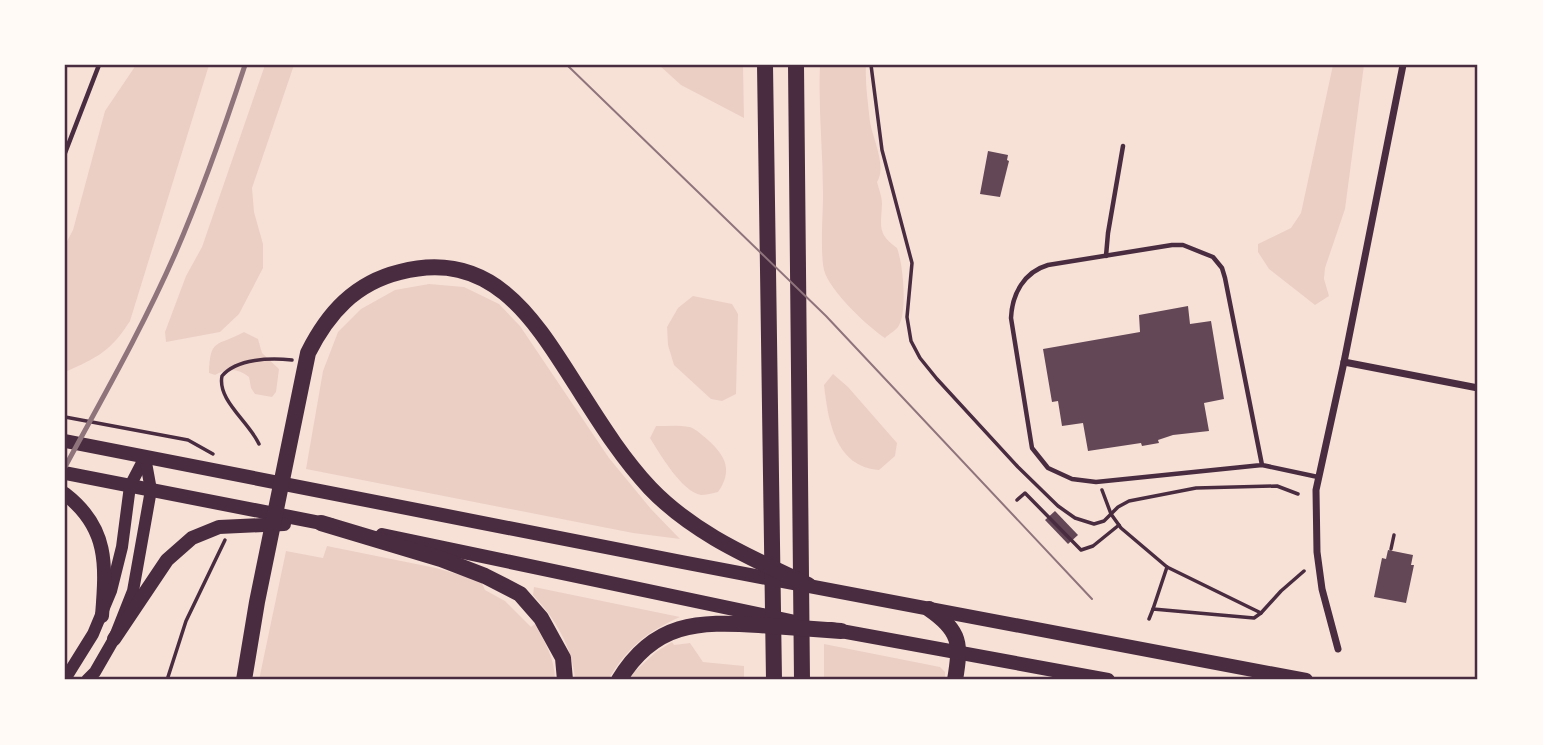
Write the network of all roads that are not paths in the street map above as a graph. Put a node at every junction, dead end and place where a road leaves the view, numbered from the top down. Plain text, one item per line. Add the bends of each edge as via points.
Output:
1 (99, 65) edge
2 (765, 65) edge
3 (796, 65) edge
4 (803, 65) edge
5 (1403, 65) edge
6 (796, 108) junction
7 (1123, 145) dead end
8 (65, 153) edge
9 (1106, 256) junction
10 (1344, 362) junction
11 (1478, 388) edge
12 (65, 441) edge
13 (145, 457) junction
14 (1262, 465) junction
15 (65, 473) edge
16 (1319, 477) junction
17 (130, 486) junction
18 (151, 490) junction
19 (65, 494) edge
20 (321, 523) junction
21 (808, 585) junction
22 (929, 609) junction
23 (102, 616) junction
24 (841, 631) junction
25 (114, 639) junction
26 (1338, 649) dead end
27 (960, 653) junction
28 (65, 679) edge
29 (87, 680) edge
30 (244, 680) edge
31 (565, 680) edge
32 (619, 680) edge
33 (774, 680) edge
34 (802, 680) edge
35 (955, 680) edge
36 (1108, 680) edge
37 (1306, 680) edge

1 - 8 lane
2 - 33 highway
3 - 6 highway
4 - 6 highway
5 - 10 street
6 - 34 highway
7 - 9 lane
9 - 14 lane via 1183,245 1213,257 1222,268
9 - 14 lane via 1036,269 1017,291 1011,310 1032,448 1048,468 1072,479 1098,481
10 - 11 street
10 - 16 street
12 - 13 main road
13 - 17 main road
13 - 18 main road
13 - 21 main road
14 - 16 lane
15 - 17 main road
16 - 26 street via 1317,552
17 - 18 main road
17 - 23 main road via 118,568
18 - 20 main road
18 - 25 main road via 133,591
19 - 23 main road via 87,514 100,539 106,575
20 - 24 main road
20 - 25 main road via 219,527 192,538 167,560
20 - 31 highway via 441,559 520,594 541,618 563,658
21 - 22 main road
21 - 30 highway via 706,534 652,490 616,447 531,317 502,291 470,274 429,267 409,269 355,292 327,318 298,366
22 - 27 highway via 952,627
22 - 37 main road
23 - 28 main road
24 - 27 main road
24 - 32 highway via 731,623 681,627 646,648
25 - 29 main road
27 - 35 highway
27 - 36 main road

